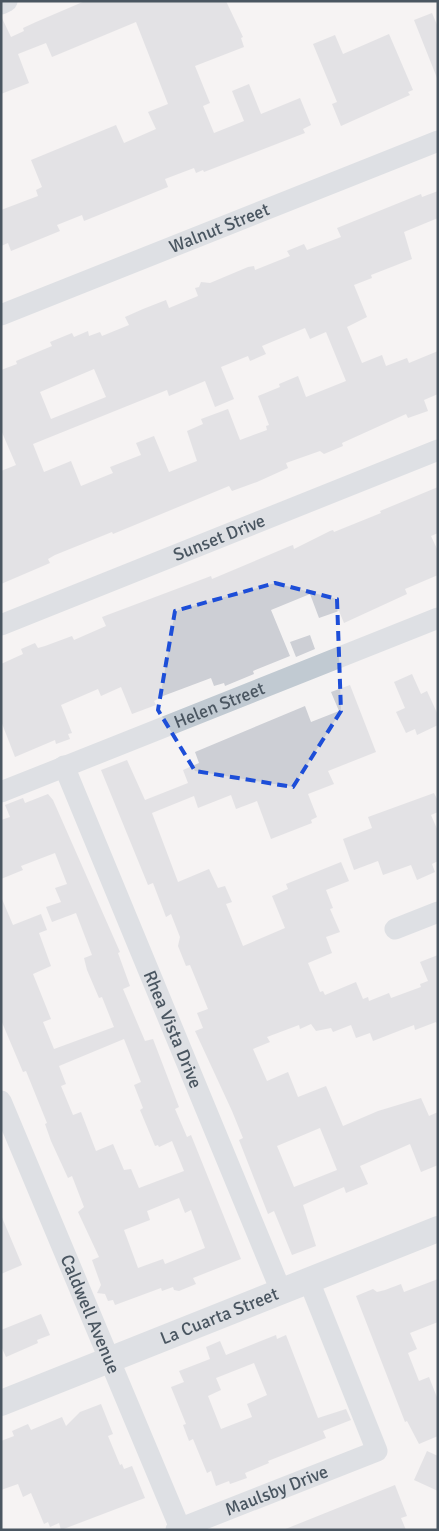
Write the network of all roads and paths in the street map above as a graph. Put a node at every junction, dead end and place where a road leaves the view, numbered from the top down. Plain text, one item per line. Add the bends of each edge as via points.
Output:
1 (7, 1) edge
2 (1, 4) edge
3 (438, 141) edge
4 (1, 315) edge
5 (438, 450) edge
6 (438, 618) edge
7 (1, 625) edge
8 (64, 766) junction
9 (1, 792) edge
10 (438, 912) edge
11 (395, 929) dead end
12 (1, 1101) edge
13 (438, 1229) edge
14 (309, 1281) junction
15 (282, 1291) junction
16 (110, 1360) junction
17 (1, 1403) edge
18 (178, 1529) edge

1 - 2 street
3 - 4 street, Walnut Street
5 - 7 street, Sunset Drive
6 - 8 street, Helen Street
8 - 9 street, Helen Street
8 - 15 street, Rhea Vista Drive
10 - 11 street
12 - 16 street, Caldwell Avenue
13 - 14 street, La Cuarta Street
14 - 15 street, La Cuarta Street
14 - 18 street, Maulsby Drive via 377,1451
15 - 16 street, La Cuarta Street
16 - 17 street, La Cuarta Street
16 - 18 street, Caldwell Avenue

